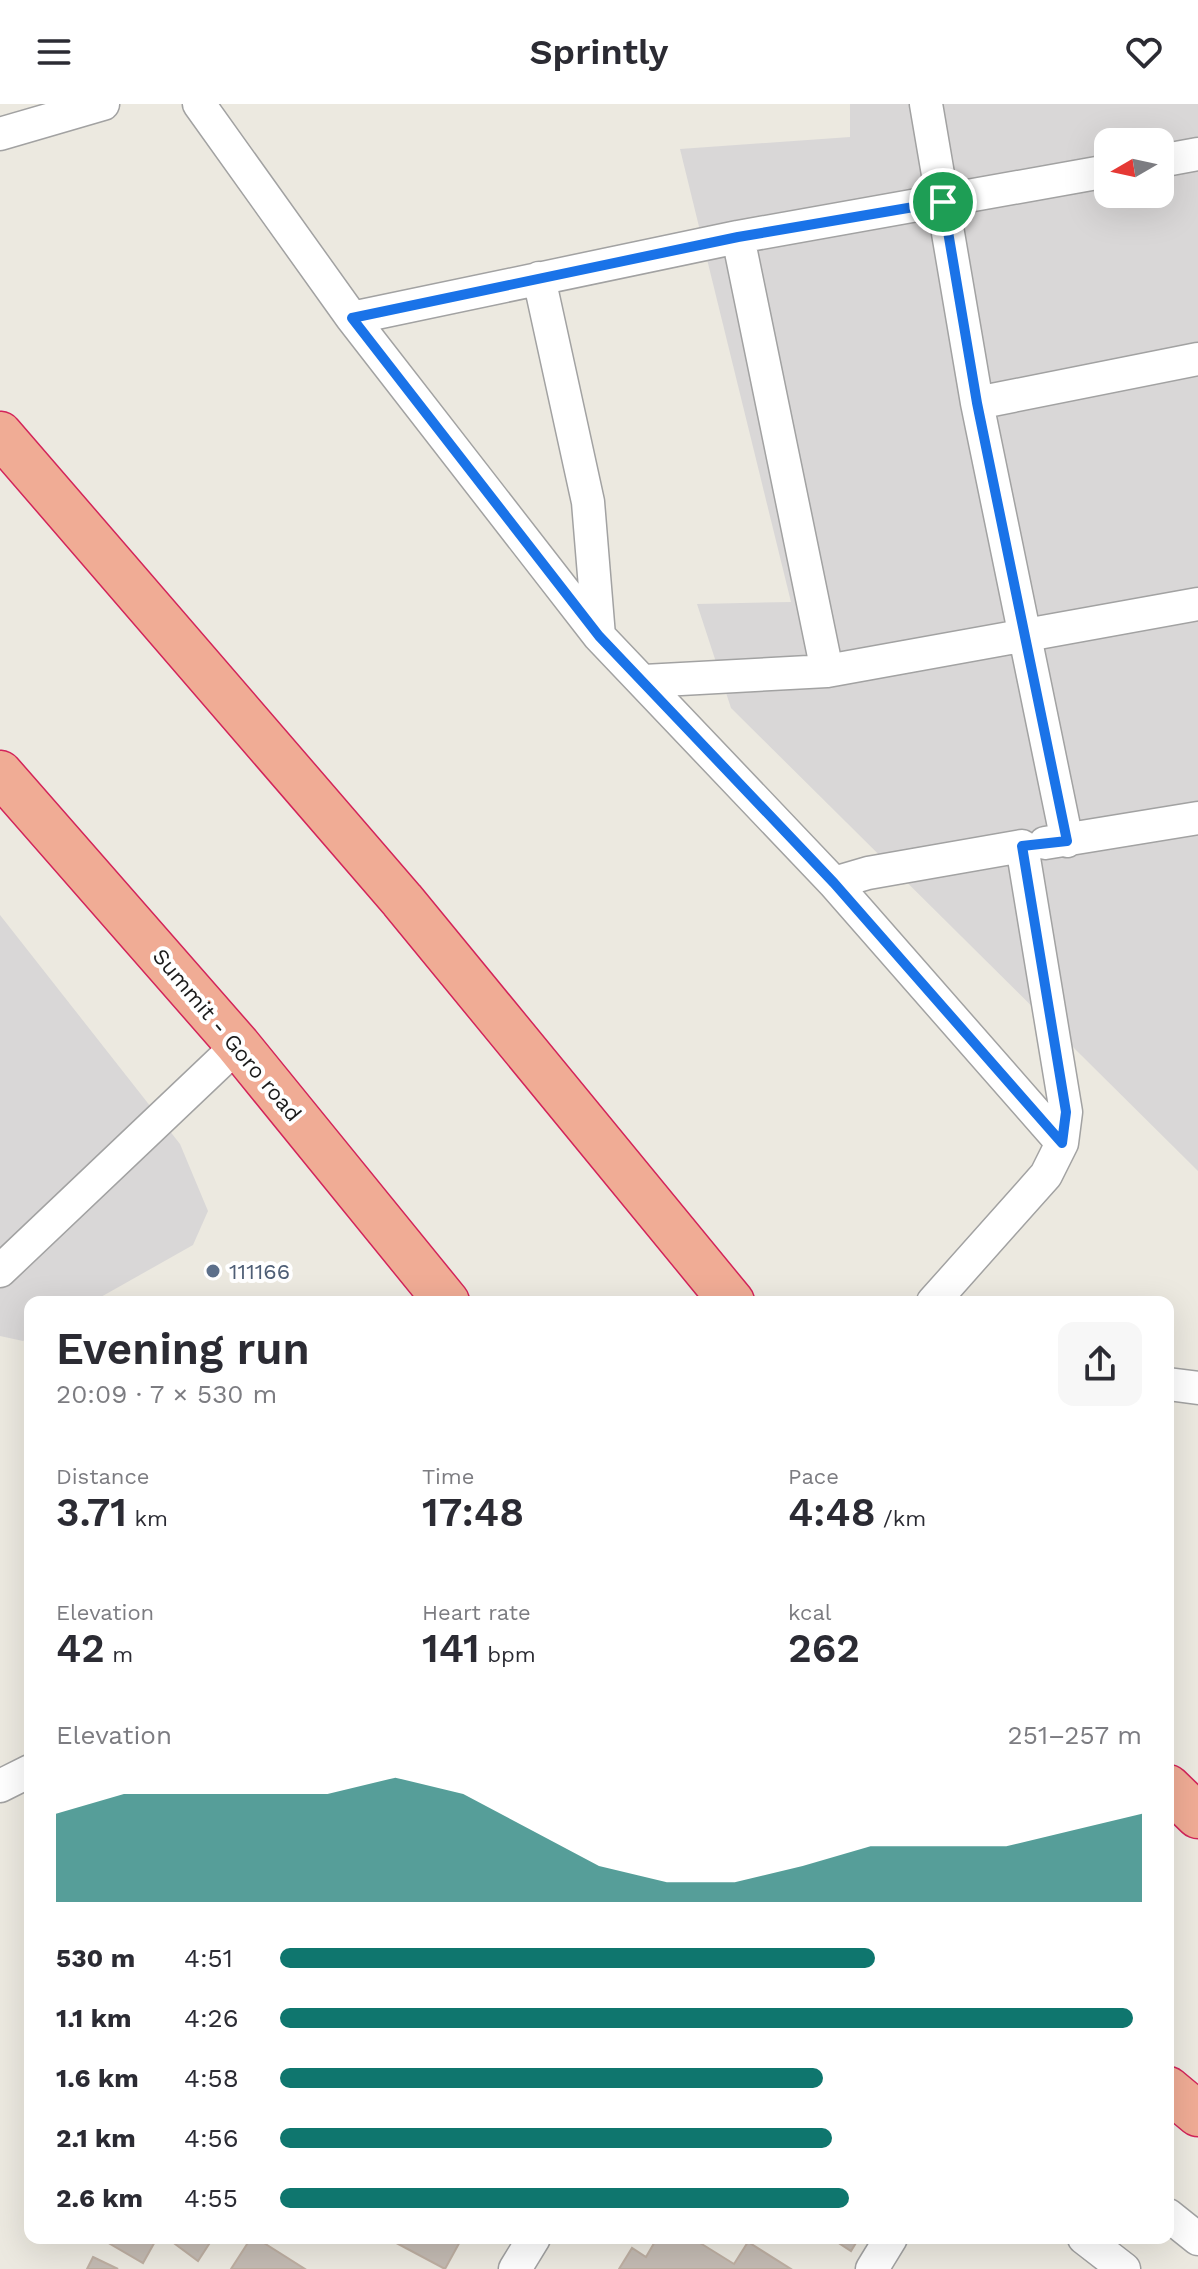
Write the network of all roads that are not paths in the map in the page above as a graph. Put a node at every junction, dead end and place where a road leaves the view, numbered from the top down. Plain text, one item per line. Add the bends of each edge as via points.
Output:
1 (103, 104) edge
2 (199, 104) edge
3 (926, 104) edge
4 (0, 134) edge
5 (1198, 154) edge
6 (1174, 158) edge
7 (1094, 174) edge
8 (943, 202) junction
9 (738, 237) junction
10 (539, 278) junction
11 (352, 318) junction
12 (1198, 359) edge
13 (977, 403) junction
14 (0, 434) edge
15 (1198, 604) edge
16 (1023, 635) junction
17 (599, 636) junction
18 (827, 671) junction
19 (644, 681) junction
20 (0, 773) edge
21 (1198, 818) edge
22 (1067, 841) junction
23 (1022, 846) junction
24 (834, 883) junction
25 (238, 1045) junction
26 (1062, 1143) junction
27 (0, 1271) edge
28 (442, 1296) edge
29 (727, 1296) edge
30 (938, 1296) edge
31 (1174, 1385) edge
32 (1198, 1388) edge
33 (24, 1774) edge
34 (0, 1786) edge
35 (1174, 1793) edge
36 (1198, 1816) edge
37 (1174, 2094) edge
38 (1198, 2114) edge
39 (1174, 2220) edge
40 (1198, 2239) edge
41 (530, 2244) edge
42 (887, 2244) edge
43 (1092, 2244) edge
44 (515, 2269) edge
45 (872, 2269) edge
46 (1124, 2269) edge

1 - 4 street
2 - 11 street
3 - 8 street
5 - 6 street
7 - 8 street
8 - 9 street
8 - 13 street
9 - 10 street
9 - 18 street
10 - 11 street
10 - 17 street via 588,502
11 - 17 street
12 - 13 street
13 - 16 street
14 - 29 highway via 402,900
15 - 16 street
16 - 18 street
16 - 22 street
17 - 19 street
18 - 19 street
19 - 24 street
20 - 25 highway, Summit - Goro road
21 - 22 street
22 - 23 street
23 - 24 street
23 - 26 street via 1066,1112
24 - 26 street
25 - 27 street
25 - 28 highway, Summit - Goro road
26 - 30 street via 1046,1175
31 - 32 street
33 - 34 street
35 - 36 highway
37 - 38 highway
39 - 40 street
41 - 44 street
42 - 45 street
43 - 46 street

